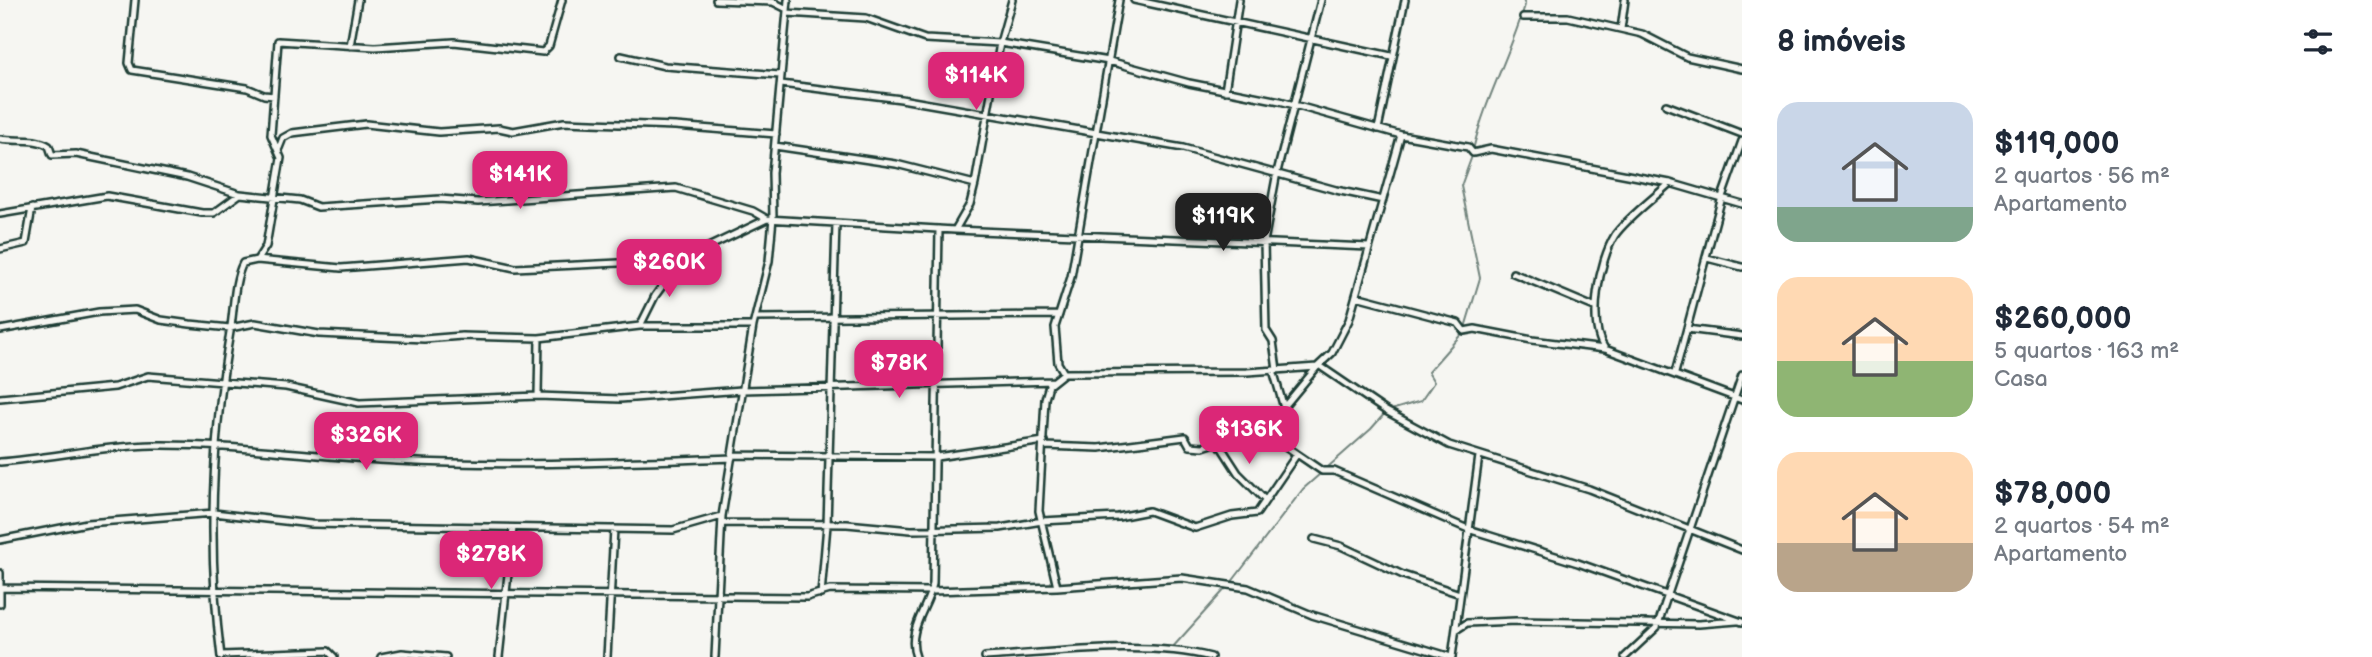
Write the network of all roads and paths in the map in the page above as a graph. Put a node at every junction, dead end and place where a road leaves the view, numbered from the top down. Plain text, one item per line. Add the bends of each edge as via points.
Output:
1 (135, 0) edge
2 (358, 0) edge
3 (562, 0) edge
4 (716, 0) edge
5 (788, 0) edge
6 (1012, 0) edge
7 (1119, 0) edge
8 (1134, 0) edge
9 (1239, 0) edge
10 (1321, 0) edge
11 (1405, 0) edge
12 (1625, 0) edge
13 (775, 1) edge
14 (787, 11) junction
15 (1523, 17) dead end
16 (1234, 22) junction
17 (1621, 29) junction
18 (1312, 38) junction
19 (1000, 43) junction
20 (350, 46) junction
21 (621, 56) dead end
22 (1391, 56) junction
23 (1109, 61) junction
24 (1742, 69) edge
25 (780, 75) junction
26 (781, 84) junction
27 (1225, 91) junction
28 (274, 96) junction
29 (1294, 105) junction
30 (1666, 105) dead end
31 (989, 116) junction
32 (1378, 129) junction
33 (776, 134) junction
34 (1742, 134) edge
35 (1095, 135) junction
36 (1401, 135) junction
37 (0, 139) edge
38 (1742, 141) edge
39 (775, 146) junction
40 (279, 148) junction
41 (1277, 172) junction
42 (1670, 183) junction
43 (975, 184) junction
44 (240, 194) junction
45 (1722, 197) junction
46 (275, 200) junction
47 (1383, 200) junction
48 (1742, 204) edge
49 (32, 208) junction
50 (0, 214) edge
51 (770, 219) junction
52 (836, 224) junction
53 (939, 229) junction
54 (955, 230) junction
55 (1079, 233) junction
56 (1264, 242) junction
57 (1370, 247) junction
58 (0, 249) edge
59 (1707, 258) junction
60 (257, 260) junction
61 (681, 260) junction
62 (1742, 268) edge
63 (1513, 273) dead end
64 (1356, 296) junction
65 (1594, 307) junction
66 (1059, 316) junction
67 (757, 318) junction
68 (938, 318) junction
69 (835, 319) junction
70 (640, 326) junction
71 (753, 326) junction
72 (230, 327) junction
73 (1687, 329) junction
74 (0, 330) edge
75 (1742, 336) edge
76 (539, 338) junction
77 (1605, 349) junction
78 (1319, 366) junction
79 (1275, 370) junction
80 (1064, 373) junction
81 (1675, 373) junction
82 (1742, 375) edge
83 (221, 380) junction
84 (1054, 381) junction
85 (938, 386) junction
86 (830, 388) junction
87 (742, 390) junction
88 (538, 396) junction
89 (0, 398) edge
90 (1739, 398) edge
91 (1284, 408) junction
92 (1274, 419) junction
93 (1218, 442) junction
94 (1044, 444) junction
95 (215, 446) junction
96 (1297, 454) junction
97 (732, 456) junction
98 (1479, 456) junction
99 (830, 457) junction
100 (937, 457) junction
101 (0, 462) edge
102 (1265, 500) junction
103 (214, 513) junction
104 (722, 520) junction
105 (1042, 521) junction
106 (827, 524) junction
107 (513, 528) junction
108 (614, 529) junction
109 (936, 529) junction
110 (1468, 529) junction
111 (1690, 530) junction
112 (1314, 539) dead end
113 (0, 540) edge
114 (1742, 550) edge
115 (0, 573) edge
116 (1057, 587) junction
117 (0, 588) edge
118 (213, 589) junction
119 (932, 591) junction
120 (504, 592) junction
121 (821, 594) junction
122 (1460, 594) junction
123 (609, 596) junction
124 (718, 596) junction
125 (1668, 596) junction
126 (0, 604) edge
127 (1458, 615) junction
128 (1741, 621) edge
129 (1657, 622) junction
130 (1466, 623) junction
131 (1456, 630) junction
132 (221, 656) edge
133 (334, 657) edge
134 (382, 657) edge
135 (446, 657) edge
136 (499, 657) edge
137 (607, 657) edge
138 (715, 657) edge
139 (916, 657) edge
140 (985, 657) edge
141 (1211, 657) edge
142 (1451, 657) edge
143 (1625, 657) edge

1 - 28 street via 132,70
2 - 20 street
3 - 20 street via 550,46 543,52 454,42
4 - 13 street
5 - 14 street
6 - 19 street
7 - 23 street
8 - 16 street
9 - 16 street
10 - 18 street
11 - 22 street
12 - 17 street
13 - 14 street
14 - 19 street via 866,18 925,39
14 - 25 street
15 - 17 street via 1568,17
16 - 18 street
16 - 27 street
17 - 24 street via 1642,34 1687,57
18 - 22 street
18 - 29 street
19 - 23 street
19 - 31 street
20 - 28 street via 278,41
21 - 25 street via 665,66
22 - 32 street
23 - 27 street
23 - 35 street
25 - 26 street
26 - 31 street
26 - 33 street
27 - 29 street
28 - 40 street via 271,135
29 - 32 street
29 - 41 street
30 - 34 street
31 - 35 street
31 - 43 street
32 - 36 street
33 - 39 street
33 - 40 street via 564,122 513,131 439,132 366,124 292,133 283,138
35 - 41 street via 1183,148
35 - 55 street
36 - 42 street via 1468,147 1473,153 1490,149
36 - 47 street
37 - 44 street via 38,141 49,146 52,155 76,154 187,177
38 - 45 street
39 - 43 street via 896,164
39 - 51 street
40 - 46 street
41 - 47 street
41 - 56 street
42 - 45 street
42 - 65 street via 1615,235
43 - 54 street
44 - 46 street
44 - 49 street via 214,213 107,196
45 - 48 street
45 - 59 street
46 - 51 street via 300,200 318,207 676,188
46 - 60 street via 266,246
47 - 57 street
49 - 50 street
49 - 58 street via 26,243
51 - 52 street
51 - 61 street
51 - 67 street via 767,272
52 - 53 street
52 - 69 street
53 - 54 street
53 - 68 street
54 - 55 street
55 - 56 street
55 - 66 street via 1072,277
56 - 57 street
56 - 79 street via 1266,330 1273,341
57 - 64 street
59 - 62 street
59 - 73 street
60 - 61 street via 341,268 469,258 515,268
60 - 72 street via 241,266
61 - 70 street
63 - 65 street
64 - 77 street via 1458,323 1464,331
64 - 78 street via 1341,340
65 - 77 street via 1598,340
66 - 68 street
66 - 80 street via 1054,338
67 - 69 street
67 - 71 street
68 - 69 street
68 - 85 street
69 - 86 street
70 - 71 street
70 - 76 street
71 - 87 street
72 - 74 street via 161,320 135,310
72 - 76 street via 255,323 318,334 424,339
72 - 83 street
73 - 75 street
73 - 81 street
76 - 88 street
77 - 81 street
78 - 79 street
78 - 91 street
78 - 98 street via 1386,411
79 - 80 street
79 - 91 street
80 - 84 street
81 - 90 street
82 - 90 street
83 - 88 street via 359,402
83 - 89 street via 148,376 115,387
83 - 95 street
84 - 85 street
84 - 94 street via 1045,393
85 - 86 street
85 - 100 street
86 - 87 street
86 - 99 street
87 - 88 street via 621,399
87 - 97 street
90 - 111 street
91 - 92 street
92 - 93 street
92 - 96 street via 1278,441
93 - 94 street via 1191,447 1186,437 1168,437 1099,448
93 - 102 street via 1238,473
94 - 100 street
94 - 105 street
95 - 97 street via 398,461 519,464
95 - 101 street via 126,446
95 - 103 street
96 - 102 street
96 - 110 street via 1322,471 1334,471
97 - 99 street
97 - 104 street
98 - 110 street
98 - 111 street via 1589,489
99 - 100 street
99 - 106 street
100 - 109 street
102 - 105 street via 1255,514 1195,528 1154,511
103 - 107 street via 311,524
103 - 113 street via 87,523
103 - 118 street
104 - 106 street
104 - 108 street via 673,530
104 - 124 street
105 - 109 street via 1000,528
105 - 116 street
106 - 109 street
106 - 121 street
107 - 108 street
107 - 120 street
108 - 123 street
109 - 119 street
110 - 122 street
110 - 125 street
111 - 114 street
111 - 125 street
112 - 122 street
115 - 117 street
116 - 119 street
116 - 142 street via 1182,578 1248,588 1312,615
117 - 118 street
117 - 126 street
118 - 120 street
118 - 132 street
119 - 121 street via 831,590
119 - 139 street via 915,628 912,644
120 - 123 street
120 - 136 street
121 - 124 street
122 - 127 street
123 - 124 street
123 - 137 street
124 - 138 street
125 - 128 street
125 - 129 street
127 - 130 street
127 - 131 street
128 - 129 street
129 - 130 street
129 - 143 street
130 - 131 street
131 - 142 street
132 - 133 street via 328,651
134 - 135 street via 402,653
140 - 141 street via 1092,650

